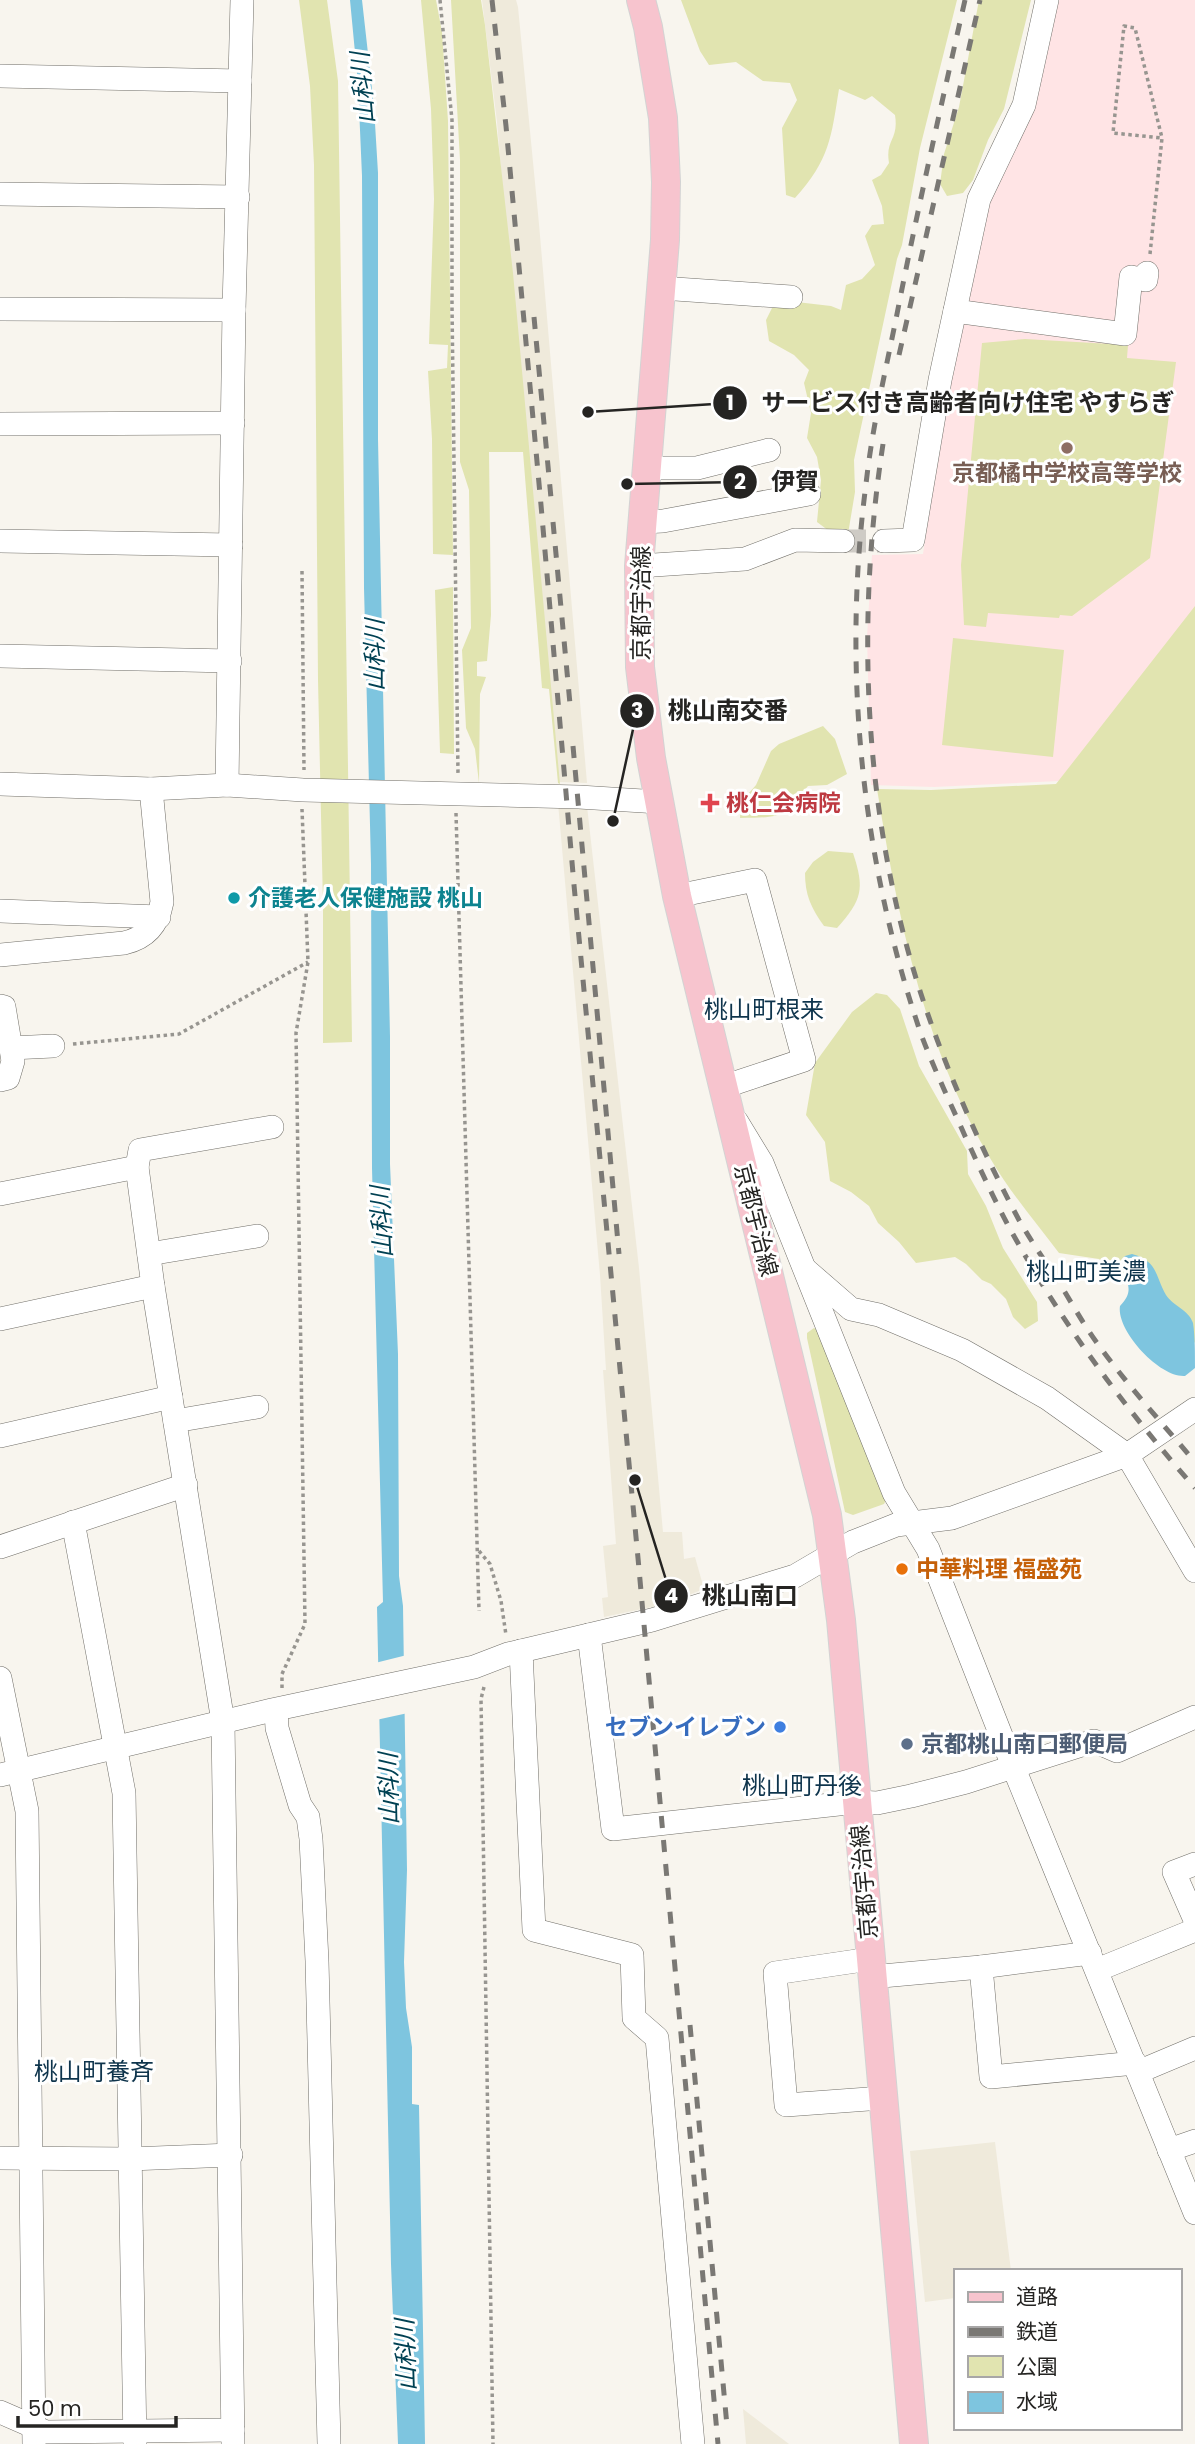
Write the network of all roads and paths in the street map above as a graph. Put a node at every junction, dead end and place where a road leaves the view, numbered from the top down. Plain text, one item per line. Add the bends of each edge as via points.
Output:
1 (242, 0) edge
2 (641, 0) edge
3 (1047, 0) edge
4 (0, 76) edge
5 (240, 81) junction
6 (1162, 138) junction
7 (0, 194) edge
8 (238, 197) junction
9 (1147, 273) joint
10 (661, 288) junction
11 (792, 297) dead end
12 (0, 309) edge
13 (234, 310) junction
14 (955, 311) junction
15 (233, 423) junction
16 (0, 424) edge
17 (769, 450) dead end
18 (646, 468) junction
19 (809, 494) dead end
20 (642, 522) junction
21 (0, 541) edge
22 (843, 541) tunnel mouth
23 (884, 541) tunnel mouth
24 (231, 545) junction
25 (639, 566) junction
26 (302, 571) dead end
27 (0, 656) edge
28 (230, 660) junction
29 (304, 766) dead end
30 (0, 784) edge
31 (227, 785) junction
32 (151, 789) junction
33 (659, 802) junction
34 (302, 825) dead end
35 (677, 897) junction
36 (0, 911) edge
37 (159, 917) junction
38 (0, 955) edge
39 (308, 962) junction
40 (0, 1006) edge
41 (53, 1046) joint
42 (11, 1048) junction
43 (0, 1080) edge
44 (726, 1099) junction
45 (272, 1127) dead end
46 (136, 1167) junction
47 (0, 1194) edge
48 (257, 1236) dead end
49 (149, 1254) junction
50 (804, 1268) junction
51 (153, 1286) junction
52 (0, 1319) edge
53 (171, 1397) junction
54 (257, 1407) dead end
55 (1195, 1409) edge
56 (175, 1421) junction
57 (0, 1436) edge
58 (1127, 1455) junction
59 (186, 1485) junction
60 (73, 1522) junction
61 (912, 1524) junction
62 (0, 1547) edge
63 (479, 1551) dead end
64 (833, 1554) junction
65 (1195, 1571) edge
66 (589, 1635) junction
67 (498, 1658) junction
68 (0, 1678) edge
69 (276, 1710) junction
70 (1195, 1717) edge
71 (223, 1722) junction
72 (115, 1747) junction
73 (1013, 1766) junction
74 (9, 1772) edge
75 (857, 1802) junction
76 (1195, 1864) edge
77 (1194, 1930) edge
78 (1094, 1962) junction
79 (981, 1967) junction
80 (871, 1968) junction
81 (1195, 2048) edge
82 (1136, 2067) junction
83 (882, 2098) junction
84 (1195, 2141) edge
85 (1169, 2150) junction
86 (230, 2155) junction
87 (0, 2158) edge
88 (31, 2158) junction
89 (130, 2159) junction
90 (1195, 2213) edge
91 (0, 2412) edge
92 (34, 2435) edge
93 (233, 2437) edge
94 (134, 2438) edge
95 (329, 2444) edge
96 (493, 2444) edge
97 (693, 2444) edge
98 (914, 2444) edge

1 - 5 street
2 - 10 main road, 京都宇治線 via 663,118 666,182
3 - 14 street via 1024,105 979,199
4 - 5 street
5 - 8 street
6 - 6 path via 1135,28 1124,26 1113,133
6 - 9 path
7 - 8 street
8 - 13 street
9 - 14 street via 1146,280 1131,277 1125,334
10 - 11 street
10 - 18 main road, 京都宇治線
12 - 13 street
13 - 15 street
14 - 23 street via 914,540
15 - 16 street
15 - 24 street
17 - 18 street via 697,468
18 - 20 main road, 京都宇治線
19 - 20 street
20 - 25 main road, 京都宇治線
21 - 24 street
22 - 25 street via 795,540 745,559
24 - 28 street
25 - 33 main road, 京都宇治線 via 640,667
26 - 29 path
27 - 28 street
28 - 31 street
30 - 32 street
31 - 32 street
31 - 33 street
32 - 37 street via 162,902
33 - 35 main road, 京都宇治線
34 - 39 path
35 - 44 main road, 京都宇治線
35 - 44 street via 755,880 804,1060
36 - 37 street
37 - 38 street via 138,940
39 - 41 path via 179,1034
39 - 69 path via 296,1033 305,1624 282,1674 283,1695
40 - 42 street via 5,1007
41 - 42 street
42 - 43 street via 8,1079
44 - 50 street via 762,1163
44 - 64 main road, 京都宇治線
45 - 46 street via 140,1150
46 - 47 street
46 - 49 street
48 - 49 street
49 - 51 street
50 - 58 street via 851,1309 879,1315 962,1350 1047,1398
50 - 61 street via 894,1493
51 - 52 street
51 - 53 street
53 - 56 street
53 - 57 street
54 - 56 street
55 - 58 street
56 - 59 street
58 - 61 street via 952,1518
58 - 65 street
59 - 60 street
59 - 71 street
60 - 62 street
60 - 72 street
61 - 64 street via 896,1525
61 - 73 street via 933,1560
63 - 67 path via 490,1564 501,1601
64 - 66 street via 795,1576
64 - 75 main road, 京都宇治線
66 - 67 street
66 - 75 street via 613,1829
67 - 69 street
67 - 96 path via 481,1699
67 - 97 street via 534,1930 632,1955 634,2018 657,2038
68 - 74 street
69 - 71 street
69 - 95 street via 277,1728 300,1805 309,1817 312,1839
70 - 73 street via 1117,1751 1094,1741
71 - 72 street
71 - 86 street
72 - 74 street
72 - 89 street via 124,1793
73 - 75 street via 911,1796
73 - 78 street
74 - 88 street via 27,1811
75 - 80 main road, 京都宇治線
76 - 77 street via 1174,1872
77 - 78 street
78 - 79 street
78 - 82 street
79 - 80 street
79 - 82 street via 991,2077
80 - 83 main road, 京都宇治線
80 - 83 street via 775,1973 786,2105
81 - 82 street
82 - 85 street
83 - 98 main road, 京都宇治線
84 - 85 street
85 - 90 street
86 - 89 street
86 - 93 street
87 - 88 street
88 - 89 street
88 - 92 street
89 - 94 street
91 - 92 street
92 - 94 street
93 - 94 street

